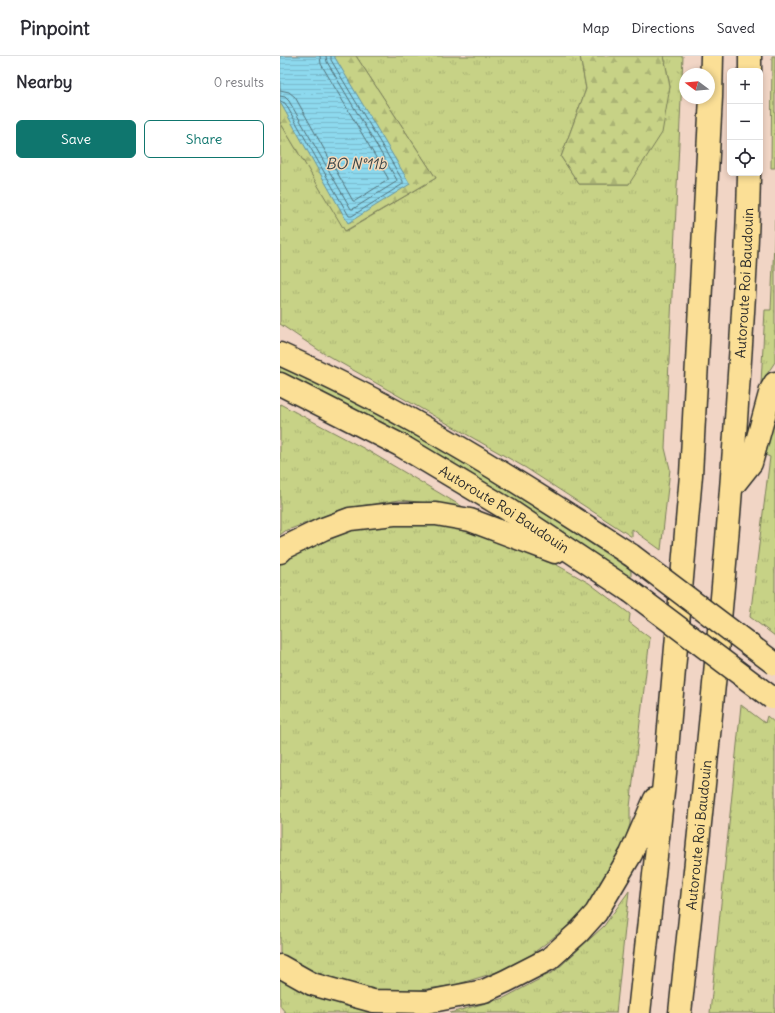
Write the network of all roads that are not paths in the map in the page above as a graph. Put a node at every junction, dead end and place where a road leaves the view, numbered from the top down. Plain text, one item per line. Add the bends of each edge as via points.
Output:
1 (700, 56) edge
2 (712, 56) edge
3 (750, 56) edge
4 (703, 68) edge
5 (711, 68) edge
6 (750, 68) edge
7 (709, 104) edge
8 (749, 176) edge
9 (280, 341) edge
10 (280, 354) edge
11 (315, 370) junction
12 (775, 383) edge
13 (280, 384) edge
14 (732, 487) junction
15 (280, 552) edge
16 (597, 569) junction
17 (775, 664) edge
18 (773, 700) edge
19 (665, 774) junction
20 (280, 966) edge
21 (639, 1013) edge
22 (680, 1013) edge

1 - 4 highway
2 - 5 highway
3 - 6 highway
7 - 19 highway via 691,475
8 - 14 highway, Autoroute Roi Baudouin
9 - 11 highway
10 - 11 highway
11 - 17 highway, bridge via 415,422 520,484 631,555
12 - 14 highway via 751,463
13 - 16 highway, Autoroute Roi Baudouin via 400,445 507,509
14 - 22 highway, Autoroute Roi Baudouin
15 - 16 highway via 323,529 350,519 394,514 436,514 470,520
16 - 18 highway, Autoroute Roi Baudouin, bridge via 630,591
19 - 20 highway via 631,854 596,913 549,959 506,981 484,991 427,1002 373,1001 312,984
19 - 21 highway

